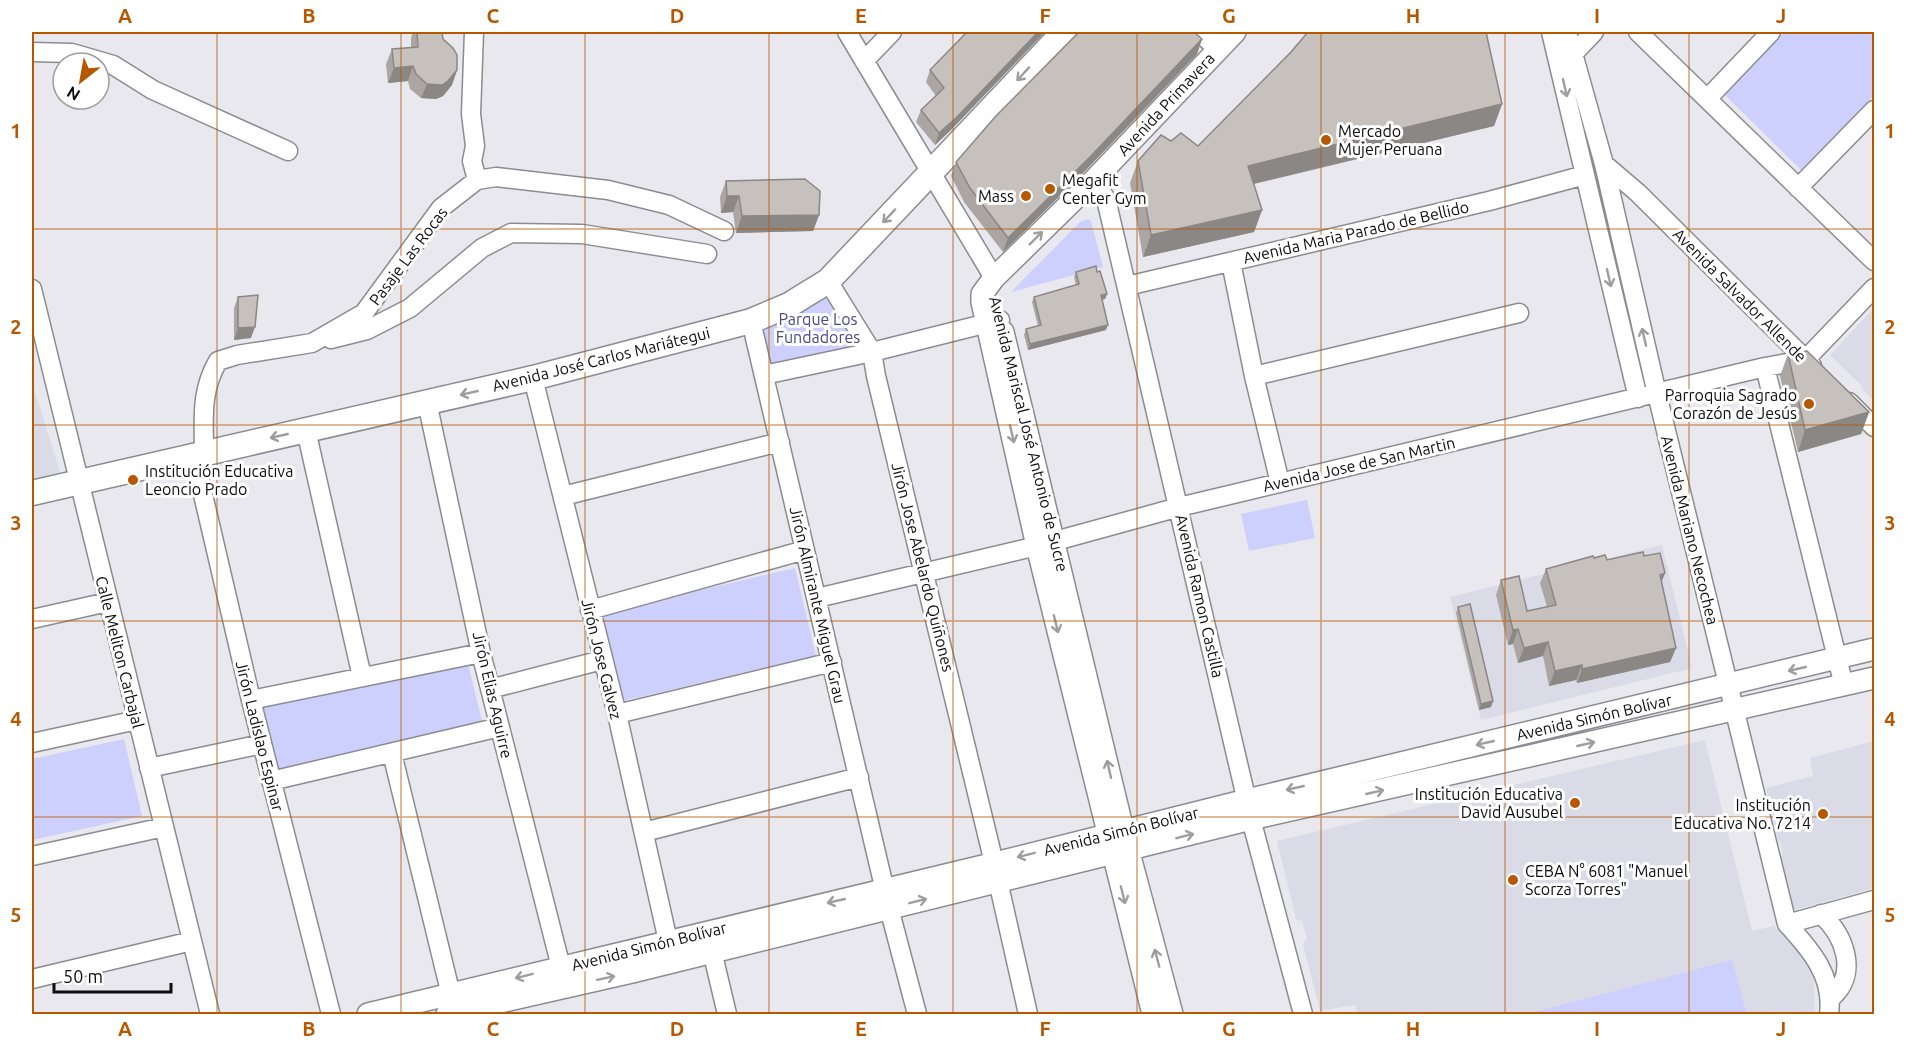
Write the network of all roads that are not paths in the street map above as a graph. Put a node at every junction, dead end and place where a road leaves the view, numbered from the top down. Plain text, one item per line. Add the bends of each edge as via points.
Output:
1 (474, 32) edge
2 (847, 32) edge
3 (892, 32) edge
4 (1064, 32) edge
5 (1201, 32) edge
6 (1235, 32) edge
7 (1551, 32) edge
8 (1567, 32) edge
9 (1594, 32) edge
10 (1638, 32) edge
11 (1771, 32) edge
12 (1219, 48) junction
13 (32, 52) edge
14 (1573, 54) junction
15 (864, 61) junction
16 (1707, 99) junction
17 (1875, 110) edge
18 (288, 151) dead end
19 (1605, 164) junction
20 (931, 172) junction
21 (1585, 175) junction
22 (477, 180) junction
23 (1094, 180) junction
24 (1798, 188) junction
25 (724, 231) dead end
26 (707, 254) dead end
27 (1875, 261) edge
28 (1231, 262) junction
29 (994, 278) junction
30 (828, 281) junction
31 (1126, 286) junction
32 (1875, 288) edge
33 (32, 289) edge
34 (1519, 313) dead end
35 (752, 321) junction
36 (993, 322) junction
37 (312, 343) junction
38 (872, 352) junction
39 (1805, 360) junction
40 (1765, 367) junction
41 (764, 375) junction
42 (1821, 375) edge
43 (1254, 376) junction
44 (533, 378) junction
45 (1836, 390) edge
46 (1657, 394) junction
47 (1638, 398) junction
48 (427, 402) junction
49 (1875, 427) edge
50 (306, 430) junction
51 (780, 442) junction
52 (199, 454) junction
53 (78, 482) junction
54 (1280, 483) junction
55 (32, 493) edge
56 (562, 496) junction
57 (1179, 507) junction
58 (1046, 544) junction
59 (805, 550) junction
60 (924, 572) junction
61 (816, 598) junction
62 (108, 602) junction
63 (590, 610) junction
64 (32, 619) edge
65 (1875, 649) edge
66 (481, 653) junction
67 (1838, 659) junction
68 (602, 660) junction
69 (832, 662) junction
70 (362, 677) junction
71 (1875, 678) edge
72 (1728, 685) junction
73 (1844, 686) junction
74 (490, 689) junction
75 (251, 700) junction
76 (1735, 711) junction
77 (617, 714) junction
78 (137, 720) junction
79 (500, 727) junction
80 (1544, 729) junction
81 (32, 743) edge
82 (262, 744) junction
83 (1550, 752) junction
84 (392, 753) junction
85 (149, 768) junction
86 (859, 777) junction
87 (271, 781) junction
88 (1249, 809) junction
89 (164, 827) junction
90 (644, 832) junction
91 (1118, 842) junction
92 (32, 856) edge
93 (998, 882) junction
94 (887, 899) junction
95 (1875, 900) edge
96 (1821, 914) junction
97 (1787, 924) junction
98 (192, 941) junction
99 (668, 941) junction
100 (712, 951) junction
101 (563, 977) junction
102 (32, 979) edge
103 (449, 1005) edge
104 (1830, 1006) edge
105 (210, 1014) edge
106 (331, 1014) edge
107 (368, 1014) edge
108 (727, 1014) edge
109 (917, 1014) edge
110 (1028, 1014) edge
111 (1153, 1014) edge
112 (1172, 1014) edge
113 (1303, 1014) edge

1 - 22 street via 471,114 475,146 472,161
2 - 15 street
3 - 15 street
4 -> 20 main road, Avenida José Carlos Mariátegui
5 - 12 street
6 - 12 street, Avenida Primavera
7 -> 21 street
8 - 14 street, Avenida Mariano Necochea
9 - 14 street
10 - 16 street
11 - 16 street
12 - 23 street, Avenida Primavera
13 - 18 street via 72,53 113,65 153,90
14 - 19 street, Avenida Mariano Necochea
15 - 20 street
16 - 24 street
17 - 24 street
19 - 39 street, Avenida Salvador Allende
46 -> 19 street, Avenida Mariano Necochea
20 - 29 street
20 -> 30 main road, Avenida José Carlos Mariátegui
21 - 28 street, Avenida Maria Parado de Bellido
21 -> 47 street
22 - 25 street via 496,177 608,190 669,205
22 - 37 street, Pasaje Las Rocas via 441,208 364,313
29 -> 23 street, Avenida Primavera
23 - 31 street, Avenida Ramon Castilla via 1106,200
24 - 27 street
26 - 37 street via 582,234 511,233 482,248 410,308 367,330
28 - 31 street, Avenida Maria Parado de Bellido
28 - 43 street
29 - 36 street, Avenida Mariscal José Antonio de Sucre
30 - 35 main road, Avenida José Carlos Mariátegui via 789,305
30 - 38 street, Jirón Jose Abelardo Quiñones
31 - 57 street, Avenida Ramon Castilla
32 - 39 street
33 - 53 street, Calle Meliton Carbajal
34 - 43 street
35 - 41 street, Jirón Almirante Miguel Grau
35 - 44 main road, Avenida José Carlos Mariátegui
36 - 38 street
36 - 58 street, Avenida Mariscal José Antonio de Sucre
37 - 52 street, Pasaje Las Rocas via 218,361 209,375 203,398
38 - 41 street
38 - 60 street, Jirón Jose Abelardo Quiñones
39 - 40 street, Avenida Jose de San Martin
39 - 42 street, Avenida Salvador Allende
40 - 46 street, Avenida Jose de San Martin
40 - 67 street
41 - 51 street, Jirón Almirante Miguel Grau
43 - 54 street
44 -> 48 main road, Avenida José Carlos Mariátegui
44 - 56 street, Jirón Jose Galvez
45 - 49 street
46 - 47 street, Avenida Jose de San Martin
46 - 72 street, Avenida Mariano Necochea
47 - 54 street, Avenida Jose de San Martin
48 - 50 main road, Avenida José Carlos Mariátegui
48 - 66 street, Jirón Elias Aguirre
50 -> 52 main road, Avenida José Carlos Mariátegui
50 - 70 street
51 - 56 street
51 - 59 street, Jirón Almirante Miguel Grau
52 - 53 main road, Avenida José Carlos Mariátegui
52 - 75 street, Jirón Ladislao Espinar
53 - 55 main road, Avenida José Carlos Mariátegui
53 - 62 street, Calle Meliton Carbajal
54 - 57 street, Avenida Jose de San Martin
56 - 63 street, Jirón Jose Galvez
57 - 58 street, Avenida Jose de San Martin
57 - 88 street, Avenida Ramon Castilla
58 - 60 street, Avenida Jose de San Martin
58 - 91 street, Avenida Mariscal José Antonio de Sucre
59 - 61 street, Jirón Almirante Miguel Grau
59 - 63 street
60 - 61 street, Avenida Jose de San Martin
60 - 93 street, Jirón Jose Abelardo Quiñones
61 - 69 street, Jirón Almirante Miguel Grau
62 - 64 street
62 - 78 street, Calle Meliton Carbajal
63 - 68 street, Jirón Jose Galvez
65 - 67 street, Avenida Simón Bolívar
66 - 70 street
66 - 74 street, Jirón Elias Aguirre
67 -> 72 street, Avenida Simón Bolívar
67 - 73 street
68 - 74 street
68 - 77 street, Jirón Jose Galvez
69 - 77 street
69 - 86 street, Jirón Almirante Miguel Grau
70 - 75 street
71 - 73 street, Avenida Simón Bolívar
72 - 76 street, Avenida Mariano Necochea
72 - 80 street, Avenida Simón Bolívar
73 - 76 street, Avenida Simón Bolívar
74 - 79 street, Jirón Elias Aguirre
75 - 82 street, Jirón Ladislao Espinar
83 -> 76 street, Avenida Simón Bolívar
76 - 97 street, Avenida Mariano Necochea
77 - 90 street, Jirón Jose Galvez
78 - 81 street
78 - 85 street, Calle Meliton Carbajal
79 - 84 street
79 - 101 street, Jirón Elias Aguirre
80 - 83 street
80 -> 88 street, Avenida Simón Bolívar
82 - 85 street
82 - 87 street, Jirón Ladislao Espinar
88 -> 83 street, Avenida Simón Bolívar
84 - 87 street
84 - 103 street
85 - 89 street, Calle Meliton Carbajal
86 - 90 street
86 - 94 street, Jirón Almirante Miguel Grau
87 - 106 street, Jirón Ladislao Espinar
88 - 91 street, Avenida Simón Bolívar
88 - 113 street, Avenida Ramon Castilla
89 - 92 street
89 - 98 street, Calle Meliton Carbajal
90 - 99 street, Jirón Jose Galvez
91 - 93 street, Avenida Simón Bolívar
91 -> 111 street, Avenida Mariscal José Antonio de Sucre
112 -> 91 street, Avenida Mariscal José Antonio de Sucre
93 - 94 street, Avenida Simón Bolívar
93 - 110 street, Jirón Jose Abelardo Quiñones
94 -> 99 street, Avenida Simón Bolívar
94 - 100 street, Avenida Simón Bolívar
94 - 109 street, Jirón Almirante Miguel Grau
95 - 96 street
96 - 97 street
96 - 104 street via 1842,940 1848,960 1840,990
97 - 104 street via 1818,962
98 - 102 street
98 - 105 street, Calle Meliton Carbajal
99 - 101 street, Avenida Simón Bolívar
101 -> 100 street, Avenida Simón Bolívar
100 - 108 street
101 - 103 street, Avenida Simón Bolívar
103 - 107 street, Avenida Simón Bolívar

